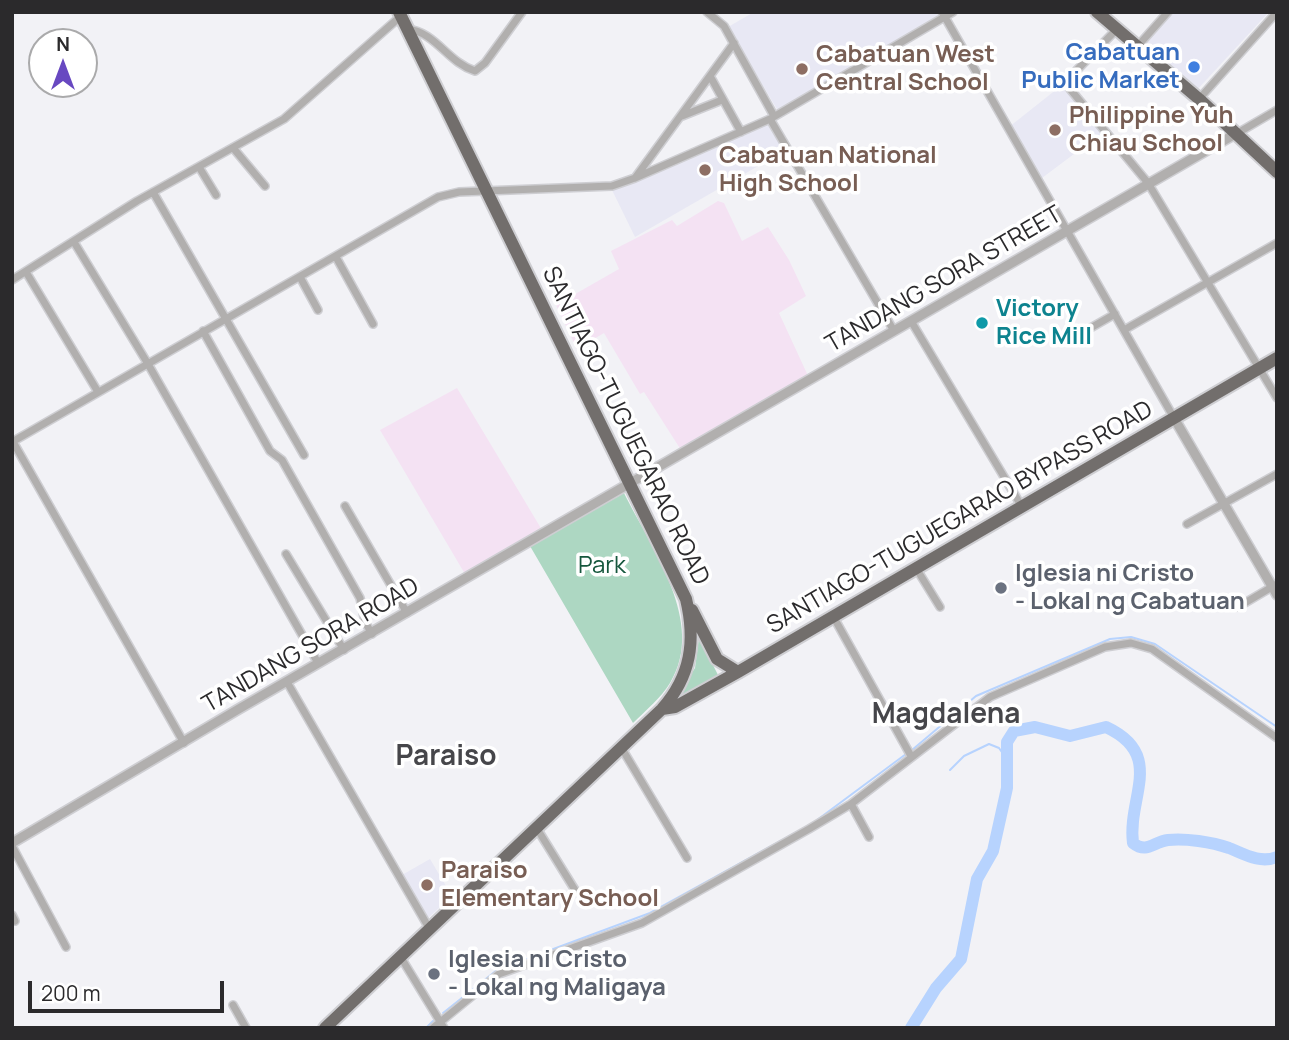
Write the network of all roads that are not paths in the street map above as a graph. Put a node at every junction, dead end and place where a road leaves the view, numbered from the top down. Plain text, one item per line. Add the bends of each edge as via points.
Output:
1 (522, 12) edge
2 (708, 12) edge
3 (953, 12) edge
4 (1097, 12) edge
5 (1168, 12) edge
6 (1277, 12) edge
7 (401, 14) edge
8 (944, 15) edge
9 (407, 29) junction
10 (1116, 30) junction
11 (734, 43) junction
12 (1136, 48) junction
13 (710, 76) junction
14 (1199, 99) junction
15 (722, 100) junction
16 (1277, 110) edge
17 (681, 116) junction
18 (772, 118) junction
19 (741, 132) junction
20 (1235, 134) junction
21 (234, 149) junction
22 (199, 167) junction
23 (1277, 172) edge
24 (635, 178) junction
25 (1149, 183) junction
26 (265, 186) dead end
27 (488, 190) junction
28 (153, 192) junction
29 (216, 195) dead end
30 (1068, 231) junction
31 (74, 242) junction
32 (1277, 243) edge
33 (336, 257) junction
34 (26, 272) junction
35 (300, 277) junction
36 (12, 280) edge
37 (1209, 282) junction
38 (318, 310) dead end
39 (1115, 314) junction
40 (227, 317) junction
41 (911, 321) junction
42 (373, 324) dead end
43 (1124, 330) junction
44 (203, 331) junction
45 (894, 331) junction
46 (1080, 334) dead end
47 (1277, 358) edge
48 (148, 364) junction
49 (1260, 368) junction
50 (98, 392) junction
51 (1277, 398) edge
52 (1174, 418) junction
53 (13, 441) edge
54 (304, 454) dead end
55 (1277, 474) edge
56 (631, 485) junction
57 (1224, 504) junction
58 (345, 506) dead end
59 (1023, 507) junction
60 (1187, 524) dead end
61 (286, 554) dead end
62 (916, 568) junction
63 (1275, 589) edge
64 (686, 599) junction
65 (940, 607) dead end
66 (1238, 607) dead end
67 (407, 613) junction
68 (832, 617) junction
69 (372, 634) junction
70 (344, 650) junction
71 (318, 663) junction
72 (738, 672) junction
73 (286, 682) junction
74 (662, 709) junction
75 (1277, 738) edge
76 (184, 743) junction
77 (621, 747) junction
78 (911, 756) junction
79 (851, 804) junction
80 (536, 827) junction
81 (869, 837) dead end
82 (12, 844) edge
83 (687, 859) dead end
84 (575, 890) dead end
85 (429, 928) junction
86 (66, 947) dead end
87 (401, 956) junction
88 (233, 1006) dead end
89 (442, 1024) edge
90 (246, 1028) edge
91 (325, 1028) edge
92 (433, 1028) edge

1 - 9 street via 475,71 457,62 425,32
2 - 11 street
3 - 8 street
4 - 10 highway
5 - 12 street
6 - 14 street
7 - 9 highway, SANTIAGO-TUGUEGARAO ROAD
7 - 21 street via 284,119
8 - 18 street
8 - 30 street
9 - 27 highway, SANTIAGO-TUGUEGARAO ROAD
10 - 12 highway
10 - 25 street via 1068,83
11 - 13 street
11 - 18 street
12 - 14 highway
13 - 15 street
13 - 17 street
14 - 20 highway
15 - 17 street
15 - 19 street
16 - 20 street, TANDANG SORA STREET
17 - 24 street
18 - 19 street
18 - 45 street
19 - 24 street
20 - 23 highway
20 - 25 street, TANDANG SORA STREET
21 - 22 street
21 - 26 street
22 - 28 street
22 - 29 street
24 - 27 street via 612,186
25 - 30 street, TANDANG SORA STREET
25 - 37 street
27 - 33 street via 438,197
27 - 56 highway, SANTIAGO-TUGUEGARAO ROAD
28 - 31 street
28 - 40 street
30 - 39 street
30 - 41 street, TANDANG SORA STREET
31 - 34 street
31 - 48 street
32 - 37 street
33 - 35 street
33 - 42 street
34 - 36 street
34 - 50 street
35 - 38 street
35 - 40 street
37 - 43 street
37 - 49 street
39 - 43 street
39 - 46 street
40 - 44 street
40 - 54 street
41 - 45 street, TANDANG SORA STREET
41 - 59 street
43 - 52 street
44 - 48 street
44 - 69 street via 360,598
45 - 56 street, TANDANG SORA STREET
47 - 49 highway, SANTIAGO-TUGUEGARAO BYPASS ROAD
48 - 50 street
48 - 71 street
49 - 51 street
49 - 52 highway, SANTIAGO-TUGUEGARAO BYPASS ROAD
50 - 53 street
52 - 57 street
52 - 59 highway, SANTIAGO-TUGUEGARAO BYPASS ROAD
53 - 76 street
55 - 57 street
56 - 64 highway, SANTIAGO-TUGUEGARAO ROAD
56 - 67 street, TANDANG SORA ROAD
57 - 60 street
57 - 63 street
58 - 67 street
59 - 62 highway, SANTIAGO-TUGUEGARAO BYPASS ROAD
61 - 70 street
62 - 65 street
62 - 68 highway, SANTIAGO-TUGUEGARAO BYPASS ROAD
63 - 66 street
64 - 72 highway via 717,659
64 - 74 highway, SANTIAGO-TUGUEGARAO ROAD via 690,657 681,682
67 - 69 street, TANDANG SORA ROAD
68 - 72 highway, SANTIAGO-TUGUEGARAO BYPASS ROAD
68 - 78 street
69 - 70 street, TANDANG SORA ROAD
70 - 71 street, TANDANG SORA ROAD
71 - 73 street, TANDANG SORA ROAD
72 - 74 highway, SANTIAGO-TUGUEGARAO BYPASS ROAD via 675,707
73 - 76 street, TANDANG SORA ROAD
73 - 85 street
74 - 77 highway, SANTIAGO-TUGUEGARAO ROAD
75 - 78 street via 1161,654 1124,643 990,697
76 - 82 street, TANDANG SORA ROAD
77 - 80 highway, SANTIAGO-TUGUEGARAO ROAD
77 - 83 street
78 - 79 street
79 - 81 street
79 - 89 street via 642,923 499,974
80 - 84 street
80 - 85 highway, SANTIAGO-TUGUEGARAO ROAD
82 - 86 street
85 - 87 highway, SANTIAGO-TUGUEGARAO ROAD
87 - 89 street
87 - 91 highway, SANTIAGO-TUGUEGARAO ROAD
88 - 90 street
89 - 92 street

